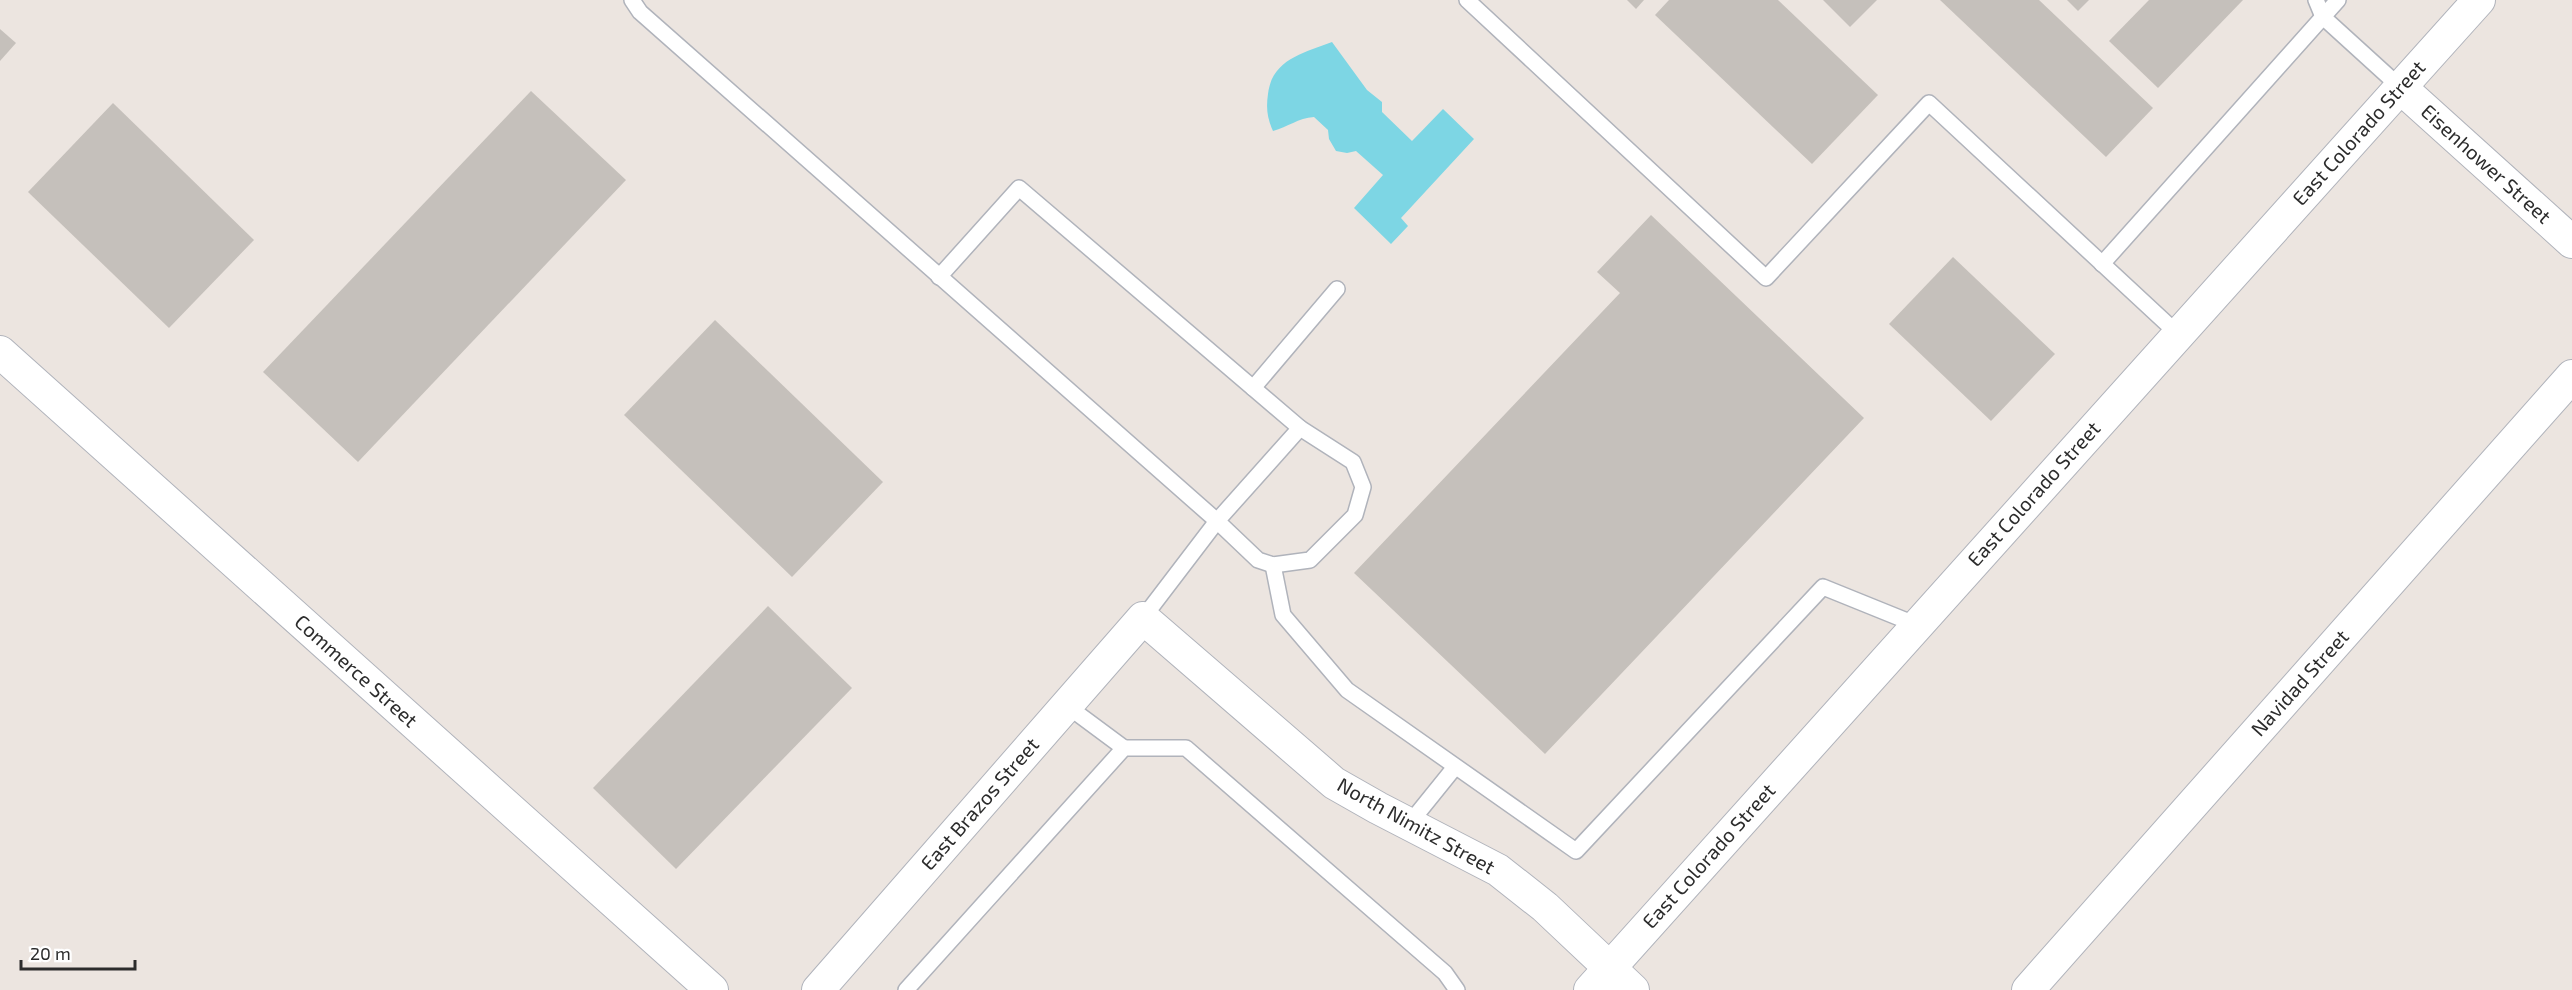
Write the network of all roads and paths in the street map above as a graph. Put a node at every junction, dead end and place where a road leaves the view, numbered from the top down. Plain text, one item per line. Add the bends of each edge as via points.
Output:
1 (632, 0) edge
2 (1467, 0) edge
3 (2316, 0) edge
4 (2338, 0) edge
5 (2479, 0) edge
6 (2323, 17) junction
7 (2400, 87) junction
8 (2572, 242) edge
9 (2102, 264) junction
10 (939, 277) junction
11 (1337, 289) dead end
12 (2178, 334) junction
13 (0, 352) edge
14 (2572, 376) edge
15 (1253, 388) junction
16 (1300, 428) junction
17 (1217, 521) junction
18 (1274, 566) junction
19 (1143, 618) junction
20 (1917, 625) junction
21 (1066, 705) junction
22 (1124, 748) junction
23 (1455, 767) junction
24 (1409, 824) junction
25 (1599, 979) edge
26 (712, 990) edge
27 (818, 990) edge
28 (906, 990) edge
29 (1457, 990) edge
30 (1633, 990) edge
31 (2028, 990) edge

1 - 10 lane via 640,12
2 - 9 lane via 1766,278 1929,103
3 - 6 lane
4 - 6 lane
5 - 7 street, East Colorado Street
6 - 7 lane
6 - 9 lane
7 - 8 street, Eisenhower Street
7 - 12 street, East Colorado Street
9 - 12 lane
10 - 15 lane via 1019,188
10 - 17 lane
11 - 15 lane
12 - 20 street, East Colorado Street
13 - 26 street, Commerce Street
14 - 31 street, Navidad Street
15 - 16 lane
16 - 17 lane
16 - 18 lane via 1353,462 1363,488 1355,515 1310,560
17 - 18 lane via 1258,560
17 - 19 lane
18 - 23 lane via 1283,615 1347,690
19 - 21 street, East Brazos Street
19 - 24 street, North Nimitz Street via 1334,783
20 - 23 lane via 1823,587 1576,851
20 - 25 street, East Colorado Street
21 - 22 lane
21 - 27 street, East Brazos Street
22 - 28 lane
22 - 29 lane via 1186,748 1445,973
23 - 24 lane
24 - 25 street, North Nimitz Street via 1498,870 1545,907
25 - 30 street, North Nimitz Street

